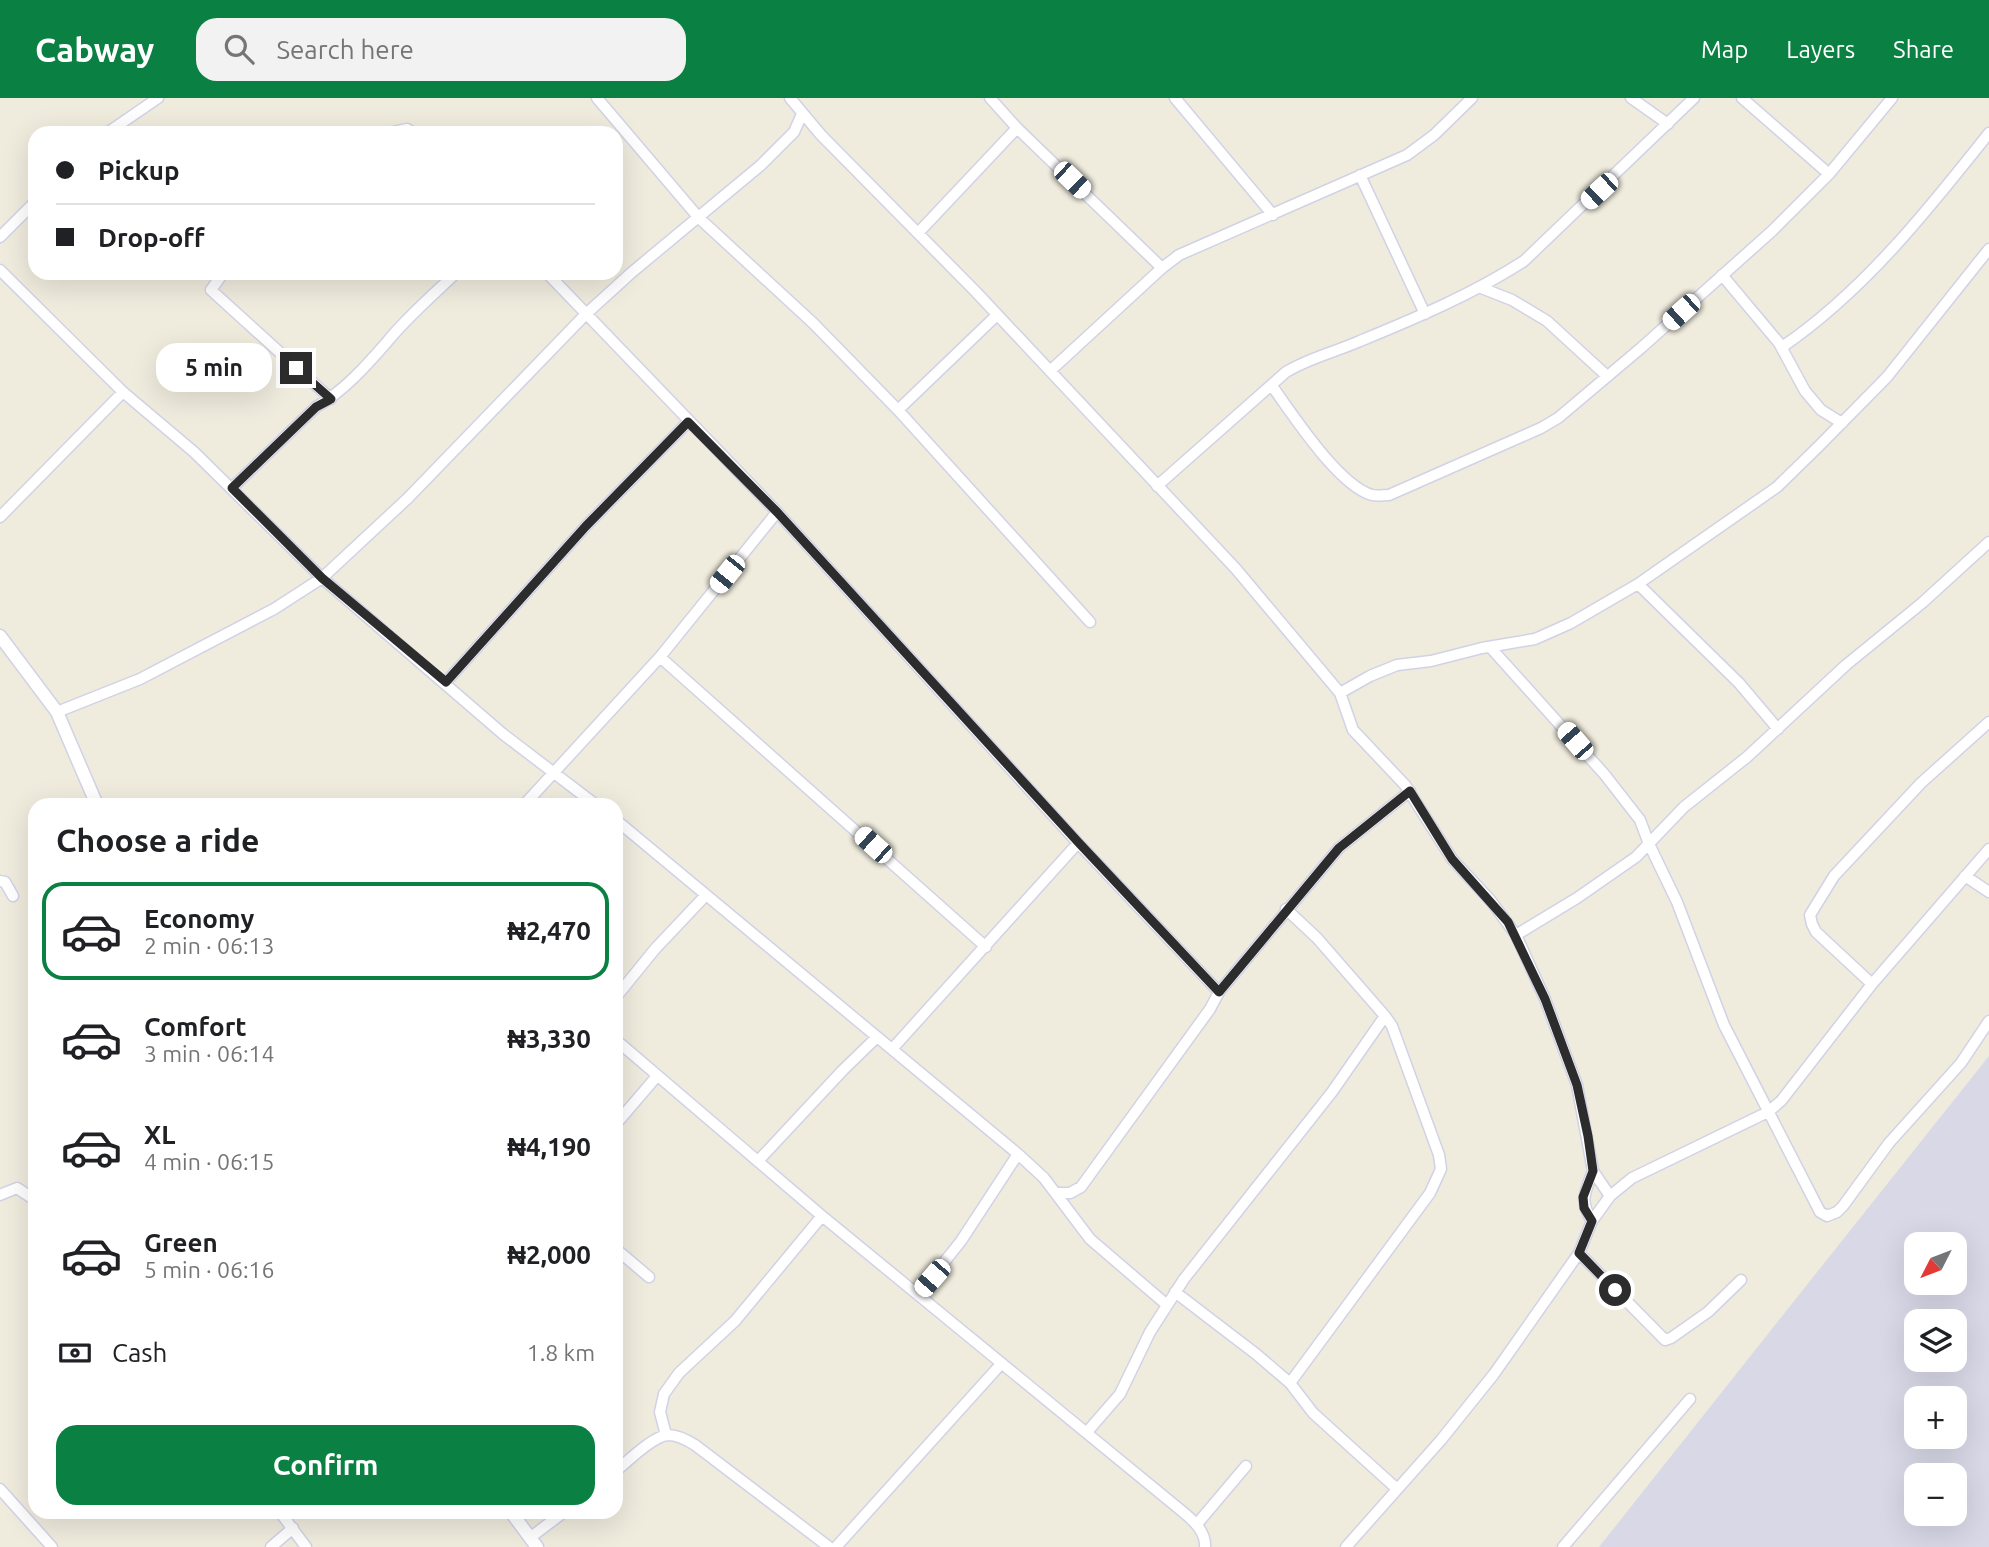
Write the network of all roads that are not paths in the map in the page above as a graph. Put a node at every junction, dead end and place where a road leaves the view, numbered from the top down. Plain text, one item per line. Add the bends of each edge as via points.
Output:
1 (158, 98) edge
2 (597, 98) edge
3 (790, 98) edge
4 (990, 98) edge
5 (1472, 98) edge
6 (1631, 98) edge
7 (1694, 98) edge
8 (1742, 98) edge
9 (1892, 98) edge
10 (1180, 100) edge
11 (802, 114) junction
12 (1668, 124) junction
13 (117, 126) edge
14 (622, 126) edge
15 (623, 127) edge
16 (1017, 128) junction
17 (1989, 133) edge
18 (1985, 147) edge
19 (1829, 174) junction
20 (1360, 175) junction
21 (28, 209) edge
22 (1273, 215) junction
23 (699, 218) junction
24 (919, 232) junction
25 (0, 237) edge
26 (1989, 249) edge
27 (1162, 268) junction
28 (0, 270) edge
29 (1722, 275) junction
30 (218, 280) edge
31 (449, 280) edge
32 (554, 280) edge
33 (1479, 287) junction
34 (586, 314) junction
35 (1425, 314) junction
36 (997, 315) junction
37 (1782, 347) junction
38 (1050, 371) junction
39 (1607, 376) junction
40 (1272, 386) junction
41 (123, 392) junction
42 (331, 399) junction
43 (898, 410) junction
44 (688, 422) junction
45 (1842, 423) junction
46 (1157, 486) junction
47 (232, 488) junction
48 (777, 512) junction
49 (0, 517) edge
50 (1989, 542) edge
51 (322, 578) junction
52 (1639, 583) junction
53 (1090, 622) dead end
54 (0, 636) edge
55 (1490, 647) junction
56 (660, 657) junction
57 (446, 682) junction
58 (1340, 693) junction
59 (57, 712) junction
60 (1989, 722) edge
61 (1778, 729) junction
62 (554, 774) junction
63 (1410, 791) junction
64 (94, 798) edge
65 (531, 798) edge
66 (587, 798) edge
67 (623, 826) edge
68 (1079, 843) junction
69 (1649, 844) junction
70 (1989, 849) edge
71 (1965, 876) junction
72 (0, 881) edge
73 (1989, 892) edge
74 (706, 895) junction
75 (13, 896) dead end
76 (1286, 909) junction
77 (1516, 935) junction
78 (986, 947) junction
79 (1872, 984) junction
80 (623, 989) edge
81 (1219, 992) junction
82 (1385, 1016) junction
83 (1989, 1021) edge
84 (876, 1038) junction
85 (623, 1046) edge
86 (893, 1048) junction
87 (657, 1076) junction
88 (1768, 1112) junction
89 (623, 1116) edge
90 (1018, 1154) junction
91 (758, 1161) junction
92 (1593, 1171) junction
93 (1056, 1193) junction
94 (0, 1195) edge
95 (28, 1195) edge
96 (1610, 1196) junction
97 (822, 1216) junction
98 (1592, 1221) junction
99 (1579, 1253) junction
100 (623, 1255) edge
101 (649, 1277) dead end
102 (1741, 1280) dead end
103 (1175, 1292) junction
104 (918, 1295) junction
105 (1167, 1305) junction
106 (1001, 1364) junction
107 (1290, 1383) junction
108 (1690, 1399) dead end
109 (1087, 1432) junction
110 (666, 1435) junction
111 (623, 1465) edge
112 (1246, 1466) dead end
113 (1396, 1488) junction
114 (0, 1489) edge
115 (286, 1519) edge
116 (516, 1519) edge
117 (557, 1519) edge
118 (1197, 1524) junction
119 (293, 1528) junction
120 (534, 1542) edge
121 (52, 1547) edge
122 (271, 1547) edge
123 (306, 1547) edge
124 (829, 1547) edge
125 (836, 1547) edge
126 (1205, 1547) edge
127 (1346, 1547) edge
128 (1563, 1547) edge

1 - 13 street
2 - 14 street
3 - 11 street
4 - 16 street
5 - 20 street via 1420,147
6 - 12 street
7 - 12 street
8 - 19 street
9 - 19 street
10 - 22 street
11 - 23 street via 794,132
11 - 24 street
12 - 33 street via 1524,261
15 - 23 street
16 - 24 street
16 - 27 street
17 - 18 street
18 - 37 street via 1813,326
19 - 29 street
20 - 22 street
20 - 35 street
21 - 25 street
22 - 27 street via 1179,255
23 - 34 street
23 - 43 street via 813,323
24 - 36 street
26 - 45 street via 1887,377
27 - 38 street
28 - 41 street
29 - 37 street
29 - 39 street
30 - 42 street via 211,290
31 - 42 street
32 - 34 street
33 - 35 street
33 - 39 street via 1547,321
34 - 44 street
34 - 51 street via 408,498
35 - 40 street via 1304,362
36 - 38 street
36 - 43 street
37 - 45 street via 1805,391 1821,410
38 - 46 street
39 - 40 street via 1541,428 1389,495 1374,496 1341,474
40 - 46 street
41 - 47 street
41 - 49 street
42 - 47 street via 316,407
43 - 53 street
44 - 48 street
44 - 57 street via 586,526
45 - 52 street via 1777,487
46 - 58 street via 1236,569
47 - 51 street
48 - 56 street
48 - 68 street
50 - 61 street
51 - 57 street
51 - 59 street via 274,609 140,679
52 - 55 street via 1535,639
52 - 61 street
54 - 59 street
55 - 58 street via 1397,666
55 - 69 street via 1605,775 1640,820
56 - 62 street
56 - 78 street
57 - 62 street
58 - 63 street via 1353,730
59 - 64 street
60 - 79 street via 1921,783 1834,876 1811,915 1816,932
61 - 69 street via 1684,807
62 - 65 street
62 - 66 street
63 - 76 street via 1339,848
63 - 77 street via 1452,859
67 - 74 street
68 - 78 street
68 - 81 street
69 - 77 street via 1596,886
69 - 88 street via 1677,902 1724,1025
70 - 71 street
71 - 73 street
71 - 79 street
72 - 75 street
74 - 80 street
74 - 84 street
76 - 81 street
76 - 82 street
77 - 92 street via 1577,1085
78 - 86 street
79 - 88 street via 1797,1082
81 - 93 street via 1081,1187
82 - 103 street via 1332,1092
82 - 107 street via 1441,1168 1430,1193
83 - 88 street via 1961,1063 1889,1143 1837,1212 1827,1216 1820,1212
84 - 86 street
84 - 91 street
85 - 87 street
86 - 90 street
87 - 89 street
87 - 91 street
88 - 96 street via 1632,1178
90 - 93 street
90 - 104 street via 954,1251
91 - 97 street
92 - 96 street
92 - 98 street via 1583,1197
93 - 105 street via 1090,1239
94 - 95 street via 17,1188
96 - 98 street
97 - 104 street
97 - 110 street via 735,1321 679,1373 664,1394 660,1412
98 - 99 street
99 - 102 street via 1665,1340 1708,1312
99 - 113 street via 1494,1374
100 - 101 street
103 - 105 street
103 - 107 street
104 - 106 street
105 - 109 street via 1120,1394
106 - 109 street
106 - 125 street
107 - 113 street via 1313,1413
108 - 128 street
109 - 118 street
110 - 111 street
110 - 124 street via 695,1445
112 - 118 street
113 - 127 street
114 - 121 street
115 - 119 street
116 - 120 street
117 - 120 street
118 - 126 street
119 - 122 street
119 - 123 street

